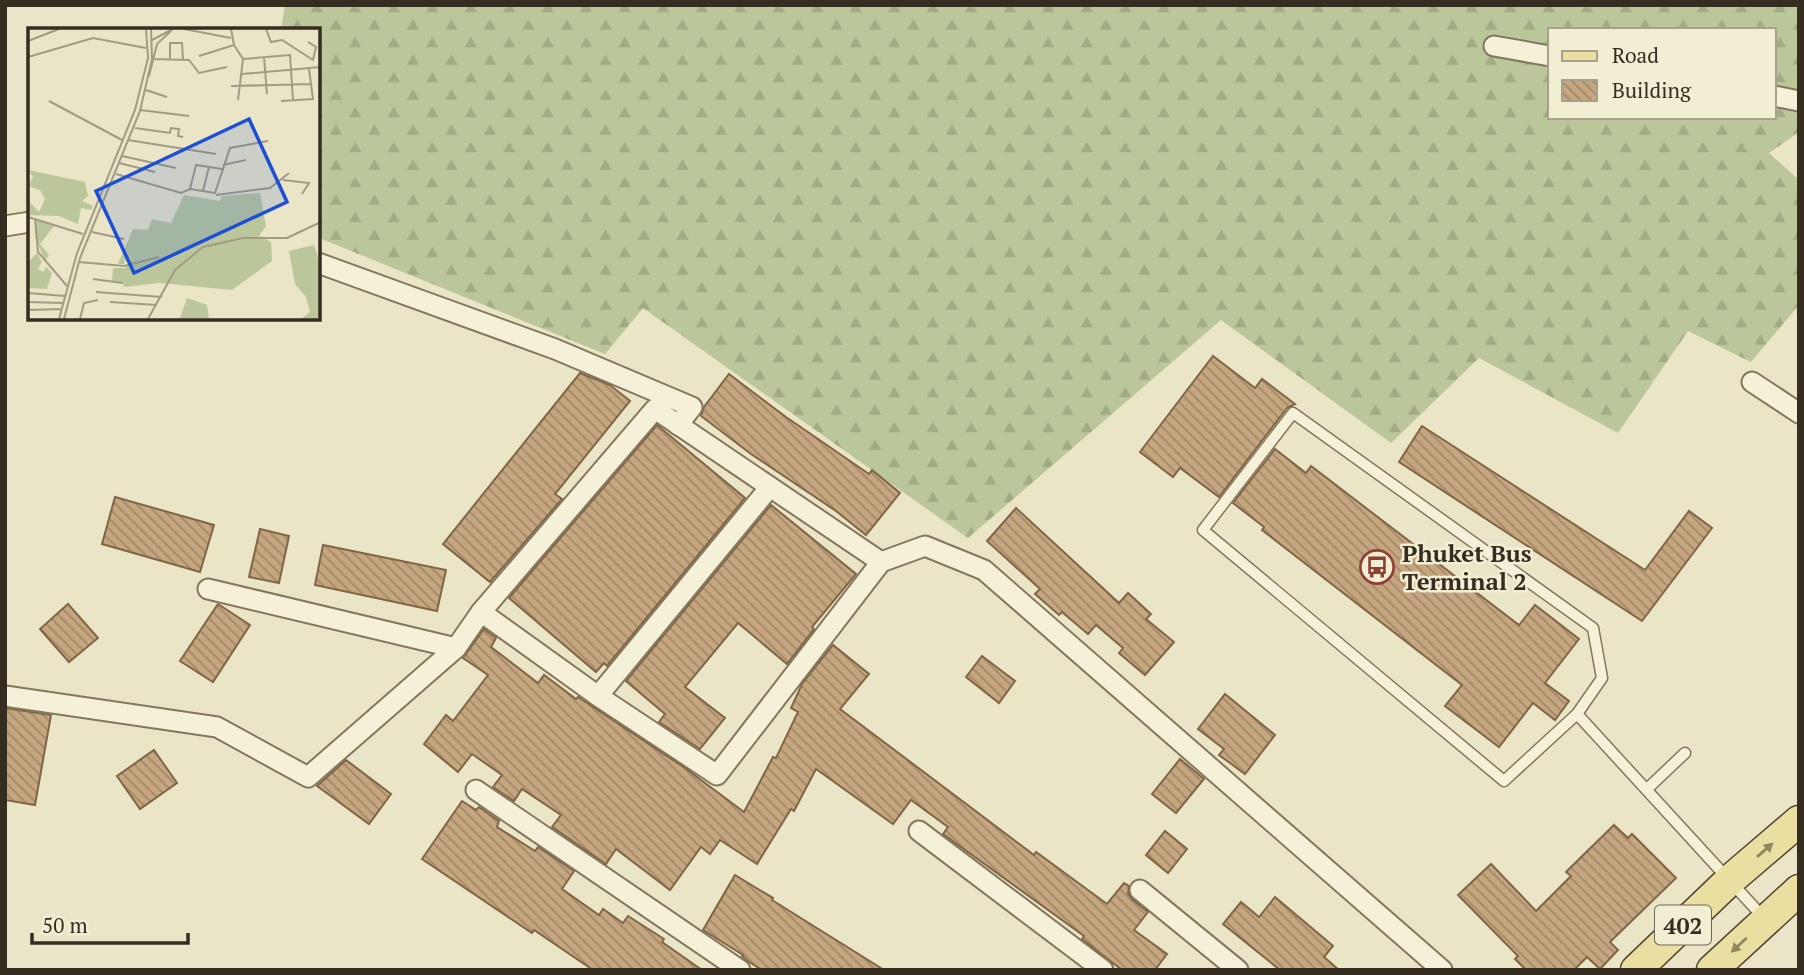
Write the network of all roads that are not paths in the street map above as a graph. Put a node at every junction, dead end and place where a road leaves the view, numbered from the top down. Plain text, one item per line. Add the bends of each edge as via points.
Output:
1 (1494, 46) dead end
2 (1548, 56) edge
3 (1776, 96) edge
4 (1799, 101) edge
5 (28, 222) edge
6 (5, 226) edge
7 (320, 264) edge
8 (1752, 382) dead end
9 (1799, 413) edge
10 (678, 425) junction
11 (770, 487) junction
12 (881, 562) junction
13 (208, 589) dead end
14 (481, 612) junction
15 (456, 648) junction
16 (5, 696) edge
17 (598, 696) junction
18 (1577, 714) junction
19 (1685, 753) dead end
20 (1647, 789) junction
21 (476, 790) dead end
22 (1799, 821) edge
23 (919, 831) dead end
24 (1730, 880) junction
25 (1140, 890) dead end
26 (1799, 890) edge
27 (1766, 919) junction
28 (740, 970) edge
29 (1103, 970) edge
30 (1238, 970) edge
31 (1442, 970) edge
32 (1636, 970) edge
33 (1712, 970) edge

1 - 2 street
3 - 4 street
5 - 6 street
7 - 10 street via 555,349 692,407
8 - 9 street
10 - 11 street
10 - 14 street via 655,409
11 - 12 street
11 - 17 street
12 - 17 street via 717,775
12 - 31 street via 925,546 984,570
13 - 15 street
14 - 15 street
14 - 17 street
15 - 16 street via 308,777 217,727
18 - 18 lane via 1602,678 1593,628 1293,413 1203,530 1504,781
18 - 20 lane
19 - 20 lane
20 - 24 lane
21 - 28 street
24 -> 22 main road, 402
23 - 29 street
24 - 27 lane
24 - 32 main road, 402
25 - 30 street
26 - 27 main road, 402
27 -> 33 main road, 402

